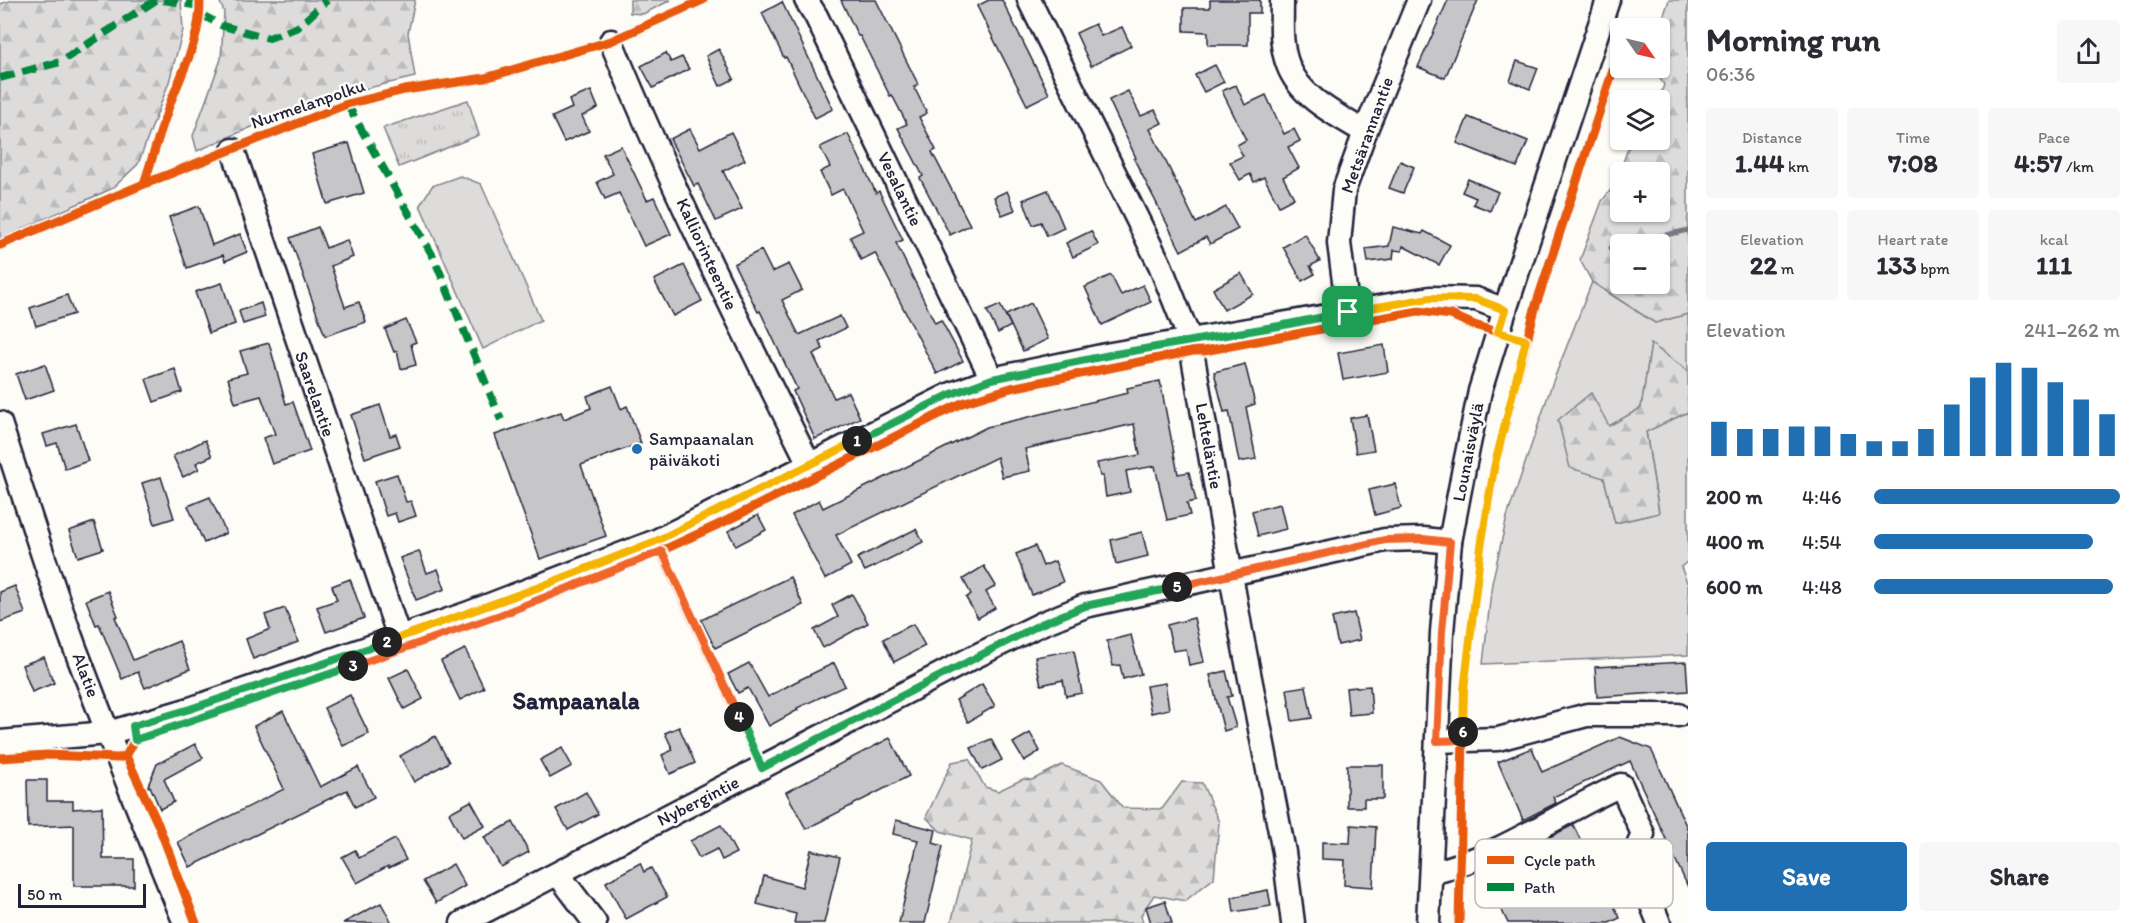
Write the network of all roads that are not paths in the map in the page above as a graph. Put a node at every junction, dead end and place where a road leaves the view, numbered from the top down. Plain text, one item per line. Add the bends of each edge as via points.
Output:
1 (806, 0) edge
2 (1029, 0) edge
3 (1282, 0) edge
4 (1419, 0) edge
5 (1608, 0) edge
6 (611, 41) dead end
7 (1365, 132) junction
8 (233, 150) dead end
9 (1505, 310) junction
10 (1348, 312) junction
11 (1190, 340) junction
12 (992, 379) junction
13 (0, 423) edge
14 (809, 464) junction
15 (1450, 542) junction
16 (1231, 575) junction
17 (399, 637) junction
18 (1678, 715) dead end
19 (108, 733) junction
20 (1437, 741) junction
21 (0, 742) edge
22 (1518, 839) edge
23 (1641, 839) edge
24 (1475, 860) edge
25 (1431, 873) junction
26 (558, 874) junction
27 (1653, 908) edge
28 (185, 923) edge
29 (462, 923) edge
30 (594, 923) edge
31 (1293, 923) edge
32 (1428, 923) edge
33 (1659, 923) edge

1 - 12 street, Vesalantie
2 - 11 street, Lehteläntie via 1160,265
3 - 7 street via 1281,36 1288,66 1302,88 1320,105
4 - 7 street, Metsärannantie
5 - 9 street, Lounaisväylä
6 - 14 street, Kalliorinteentie via 639,109
7 - 10 street, Metsärannantie via 1344,190 1339,243
8 - 17 street, Saarelantie
9 - 10 street via 1476,299 1430,298
9 - 15 street, Lounaisväylä via 1480,391
10 - 11 street
11 - 12 street
11 - 16 street, Lehteläntie
12 - 14 street via 949,395
13 - 19 street, Alatie via 48,572
14 - 17 street via 656,541
15 - 16 street, Nybergintie via 1385,540
15 - 20 street, Lounaisväylä
16 - 26 street, Nybergintie via 1085,606 1041,624
16 - 31 street, Lehteläntie via 1284,852
17 - 19 street
18 - 20 street via 1587,715 1497,739
19 - 21 street
19 - 28 street, Alatie
20 - 25 street, Lounaisväylä
22 - 23 street via 1621,785 1643,834
24 - 25 street
25 - 32 street, Lounaisväylä
26 - 29 street, Nybergintie
26 - 30 street
27 - 33 street

